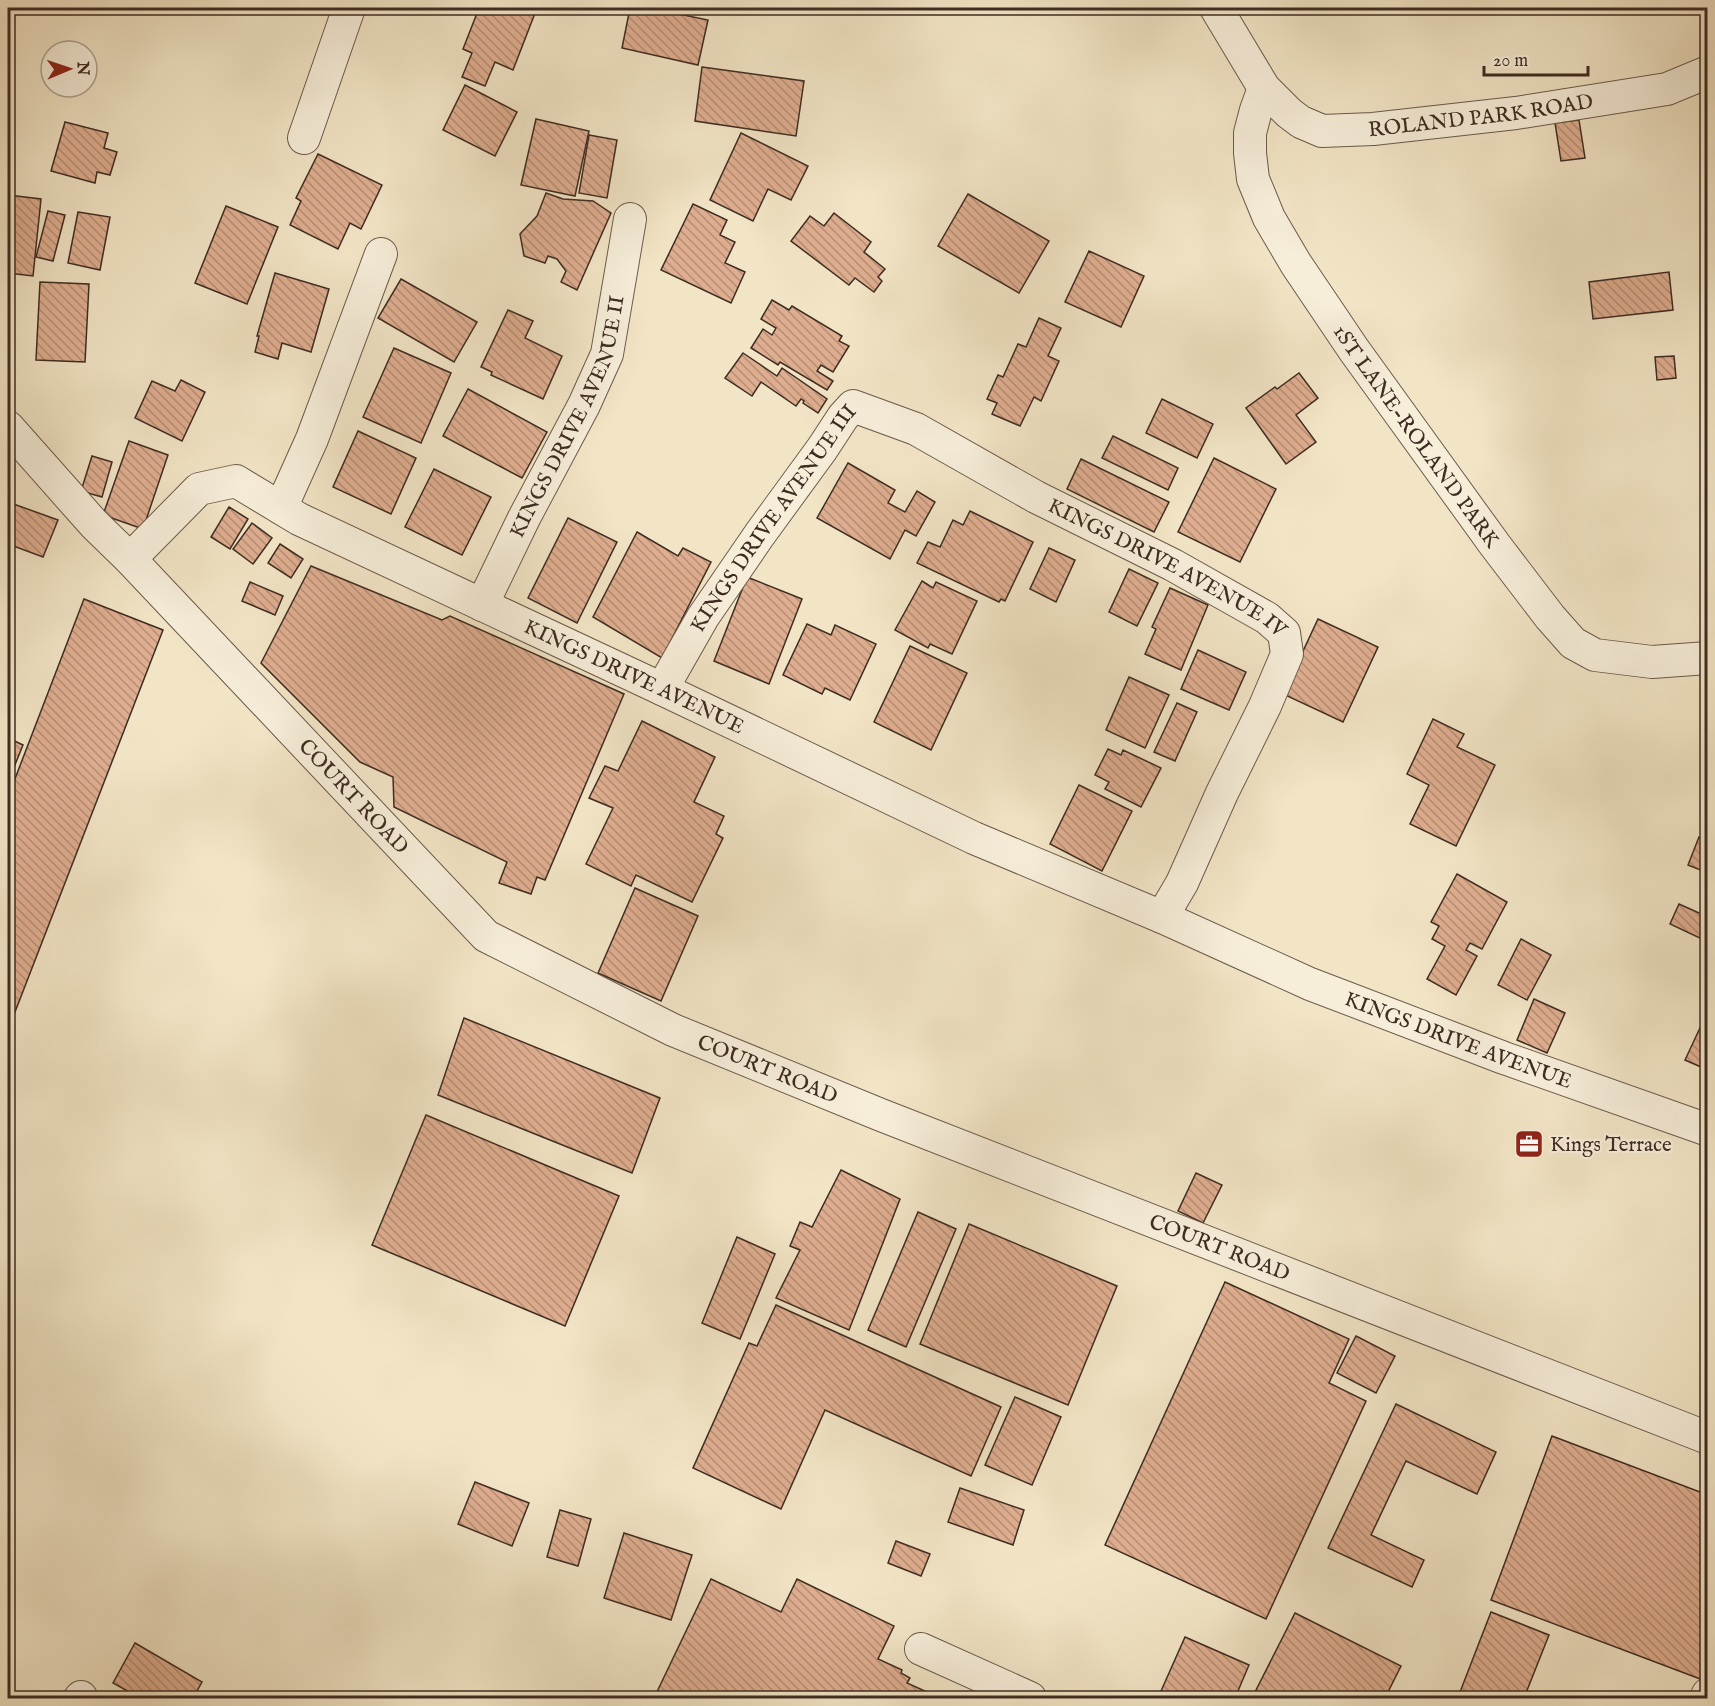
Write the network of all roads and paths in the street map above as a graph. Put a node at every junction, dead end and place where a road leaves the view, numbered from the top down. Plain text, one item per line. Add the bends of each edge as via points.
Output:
1 (349, 8) edge
2 (1216, 8) edge
3 (1707, 72) edge
4 (1264, 88) junction
5 (304, 138) dead end
6 (630, 219) dead end
7 (381, 254) dead end
8 (8, 427) edge
9 (916, 429) joint
10 (281, 508) junction
11 (130, 559) junction
12 (482, 605) junction
13 (1707, 658) edge
14 (662, 689) junction
15 (1162, 917) junction
16 (1707, 1130) edge
17 (1707, 1438) edge
18 (921, 1649) dead end
19 (1707, 1694) edge
20 (1030, 1698) edge
21 (1706, 1698) edge

1 - 5 street
2 - 4 street, ROLAND PARK ROAD
3 - 4 street, ROLAND PARK ROAD via 1667,88 1516,113 1322,131 1295,118
4 - 13 street, 1ST LANE-ROLAND PARK via 1250,133 1250,153 1253,178 1269,218 1354,350 1550,617 1573,643 1595,655 1652,662
6 - 12 street, KINGS DRIVE AVENUE II via 607,354
7 - 10 street via 312,439
8 - 11 street, COURT ROAD
9 - 14 street, KINGS DRIVE AVENUE III via 853,406 703,617
9 - 15 street, KINGS DRIVE AVENUE IV via 1036,497 1173,565 1267,618 1284,633 1287,654 1265,706 1182,883
10 - 11 street, KINGS DRIVE AVENUE via 236,481 199,489
10 - 12 street, KINGS DRIVE AVENUE
11 - 17 street, COURT ROAD via 486,936 673,1030
12 - 14 street, KINGS DRIVE AVENUE
14 - 15 street, KINGS DRIVE AVENUE via 974,838
15 - 16 street, KINGS DRIVE AVENUE via 1321,988
18 - 20 street
19 - 21 street

